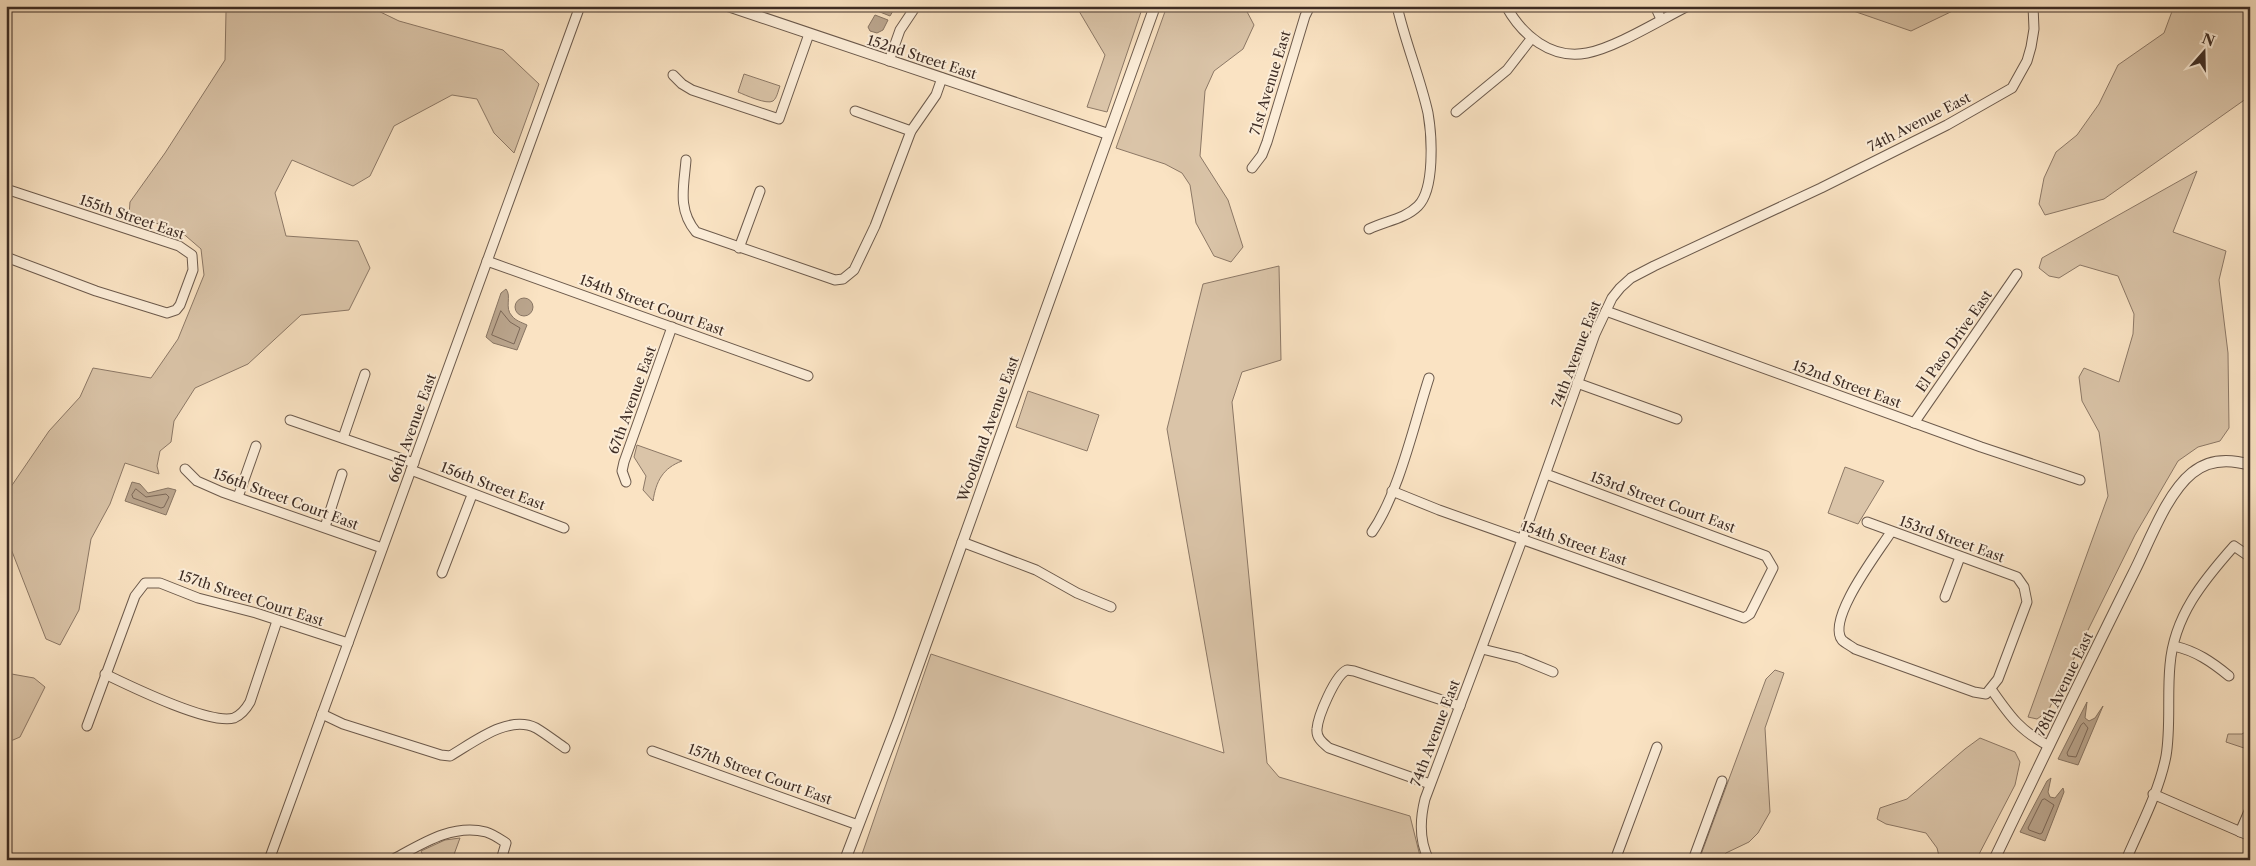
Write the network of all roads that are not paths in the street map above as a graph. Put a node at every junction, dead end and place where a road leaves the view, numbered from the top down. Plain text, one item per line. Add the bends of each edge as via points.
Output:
1 (580, 6) edge
2 (728, 6) edge
3 (916, 6) edge
4 (1155, 6) edge
5 (1313, 6) edge
6 (1397, 6) edge
7 (1506, 6) edge
8 (1655, 6) edge
9 (1688, 6) edge
10 (2033, 6) edge
11 (741, 8) edge
12 (1661, 19) junction
13 (809, 34) junction
14 (1531, 39) junction
15 (889, 61) junction
16 (673, 75) dead end
17 (942, 78) junction
18 (855, 111) dead end
19 (1456, 112) dead end
20 (911, 131) junction
21 (1108, 134) junction
22 (686, 160) dead end
23 (1252, 168) dead end
24 (6, 189) edge
25 (760, 191) dead end
26 (1369, 228) dead end
27 (739, 248) junction
28 (6, 257) edge
29 (487, 261) junction
30 (2018, 274) dead end
31 (1606, 312) junction
32 (672, 327) junction
33 (365, 374) dead end
34 (808, 376) dead end
35 (1429, 378) dead end
36 (1578, 383) junction
37 (1676, 419) dead end
38 (290, 420) dead end
39 (1914, 423) junction
40 (343, 438) junction
41 (256, 446) dead end
42 (2250, 465) edge
43 (413, 467) junction
44 (185, 469) dead end
45 (342, 474) dead end
46 (1546, 474) junction
47 (2080, 480) dead end
48 (626, 482) dead end
49 (1392, 491) junction
50 (472, 494) junction
51 (238, 497) junction
52 (1867, 522) dead end
53 (325, 527) junction
54 (564, 528) dead end
55 (1372, 532) dead end
56 (1891, 532) junction
57 (1522, 540) junction
58 (962, 542) junction
59 (382, 548) junction
60 (1960, 557) junction
61 (2250, 557) edge
62 (442, 572) dead end
63 (1945, 597) dead end
64 (1111, 607) dead end
65 (1746, 618) joint
66 (277, 621) junction
67 (348, 643) junction
68 (2174, 646) junction
69 (1482, 649) junction
70 (1552, 672) dead end
71 (105, 674) junction
72 (2230, 676) dead end
73 (1991, 689) junction
74 (1460, 706) junction
75 (322, 714) junction
76 (86, 726) dead end
77 (2048, 746) junction
78 (1657, 747) dead end
79 (565, 748) dead end
80 (652, 751) dead end
81 (1722, 782) dead end
82 (1430, 784) junction
83 (2153, 794) junction
84 (2250, 809) edge
85 (858, 825) junction
86 (2240, 832) junction
87 (2250, 836) edge
88 (269, 860) edge
89 (392, 860) edge
90 (501, 860) edge
91 (845, 860) edge
92 (1429, 860) edge
93 (1616, 860) edge
94 (1694, 860) edge
95 (1994, 860) edge
96 (2126, 860) edge

1 - 29 street, 66th Avenue East
2 - 11 street, 152nd Street East
3 - 15 street via 900,30
4 - 21 street, Woodland Avenue East
5 - 23 street, 71st Avenue East via 1308,8 1305,16 1267,142
6 - 26 street via 1428,115 1430,173 1419,205 1396,219
7 - 14 street
8 - 12 street
9 - 12 street
10 - 31 street, 74th Avenue East via 2031,47 2012,88 1947,125 1631,278 1612,298
11 - 13 street, 152nd Street East
12 - 14 street via 1586,53 1566,54
13 - 15 street, 152nd Street East
13 - 16 street via 779,119 692,90
14 - 19 street via 1507,70
15 - 17 street, 152nd Street East
17 - 20 street via 936,95
17 - 21 street, 152nd Street East
18 - 20 street
20 - 27 street via 875,226 849,276 835,280
21 - 58 street, Woodland Avenue East
22 - 27 street via 685,216 696,232
24 - 28 street, 155th Street East via 180,246 192,256 193,270 186,294 176,310 167,314
25 - 27 street
29 - 32 street, 154th Street Court East
29 - 43 street, 66th Avenue East
30 - 39 street, El Paso Drive East
31 - 36 street, 74th Avenue East
31 - 39 street, 152nd Street East
32 - 34 street, 154th Street Court East
32 - 48 street, 67th Avenue East via 624,462 622,470
33 - 40 street
35 - 49 street
36 - 37 street
36 - 46 street, 74th Avenue East
38 - 40 street, 156th Street East
39 - 47 street, 152nd Street East
40 - 43 street, 156th Street East
41 - 51 street
42 - 77 street, 78th Avenue East via 2227,461 2211,463 2185,480 2160,521
43 - 50 street, 156th Street East
43 - 59 street, 66th Avenue East
44 - 51 street, 156th Street Court East via 197,481
45 - 53 street
46 - 57 street, 74th Avenue East
46 - 65 street, 153rd Street Court East via 1744,546 1769,559 1774,568
49 - 55 street
49 - 57 street, 154th Street East
50 - 54 street, 156th Street East
50 - 62 street
51 - 53 street, 156th Street Court East
52 - 56 street, 153rd Street East
53 - 59 street, 156th Street Court East
56 - 60 street, 153rd Street East
56 - 73 street via 1846,605 1839,628 1842,640 1855,649 1974,692 1986,694
57 - 65 street, 154th Street East
57 - 69 street, 74th Avenue East
58 - 64 street via 1036,570
58 - 85 street, Woodland Avenue East
59 - 67 street, 66th Avenue East
60 - 63 street
60 - 73 street, 153rd Street East via 2017,576 2024,587 2026,602 1998,679
61 - 68 street via 2234,546 2212,571 2182,617
66 - 67 street, 157th Street Court East
66 - 71 street, 157th Street Court East via 198,598 160,583 145,583 135,596
66 - 71 street via 250,702 242,713 232,718 216,717 174,704
67 - 75 street, 66th Avenue East
68 - 72 street via 2207,658
68 - 83 street via 2170,663 2166,754
69 - 70 street via 1520,658
69 - 74 street, 74th Avenue East
71 - 76 street
73 - 77 street via 2017,724
74 - 82 street, 74th Avenue East
74 - 82 street via 1350,670 1336,680 1317,729 1319,738 1329,748
75 - 79 street via 343,724 441,755 450,756 495,731 520,724 534,727
75 - 88 street, 66th Avenue East
77 - 95 street, 78th Avenue East
78 - 93 street
80 - 85 street, 157th Street Court East
81 - 94 street
82 - 92 street, 74th Avenue East via 1421,818 1423,843
83 - 86 street
83 - 96 street
84 - 86 street
85 - 91 street, Woodland Avenue East
86 - 87 street
89 - 90 street via 437,836 470,830 487,832 506,843

